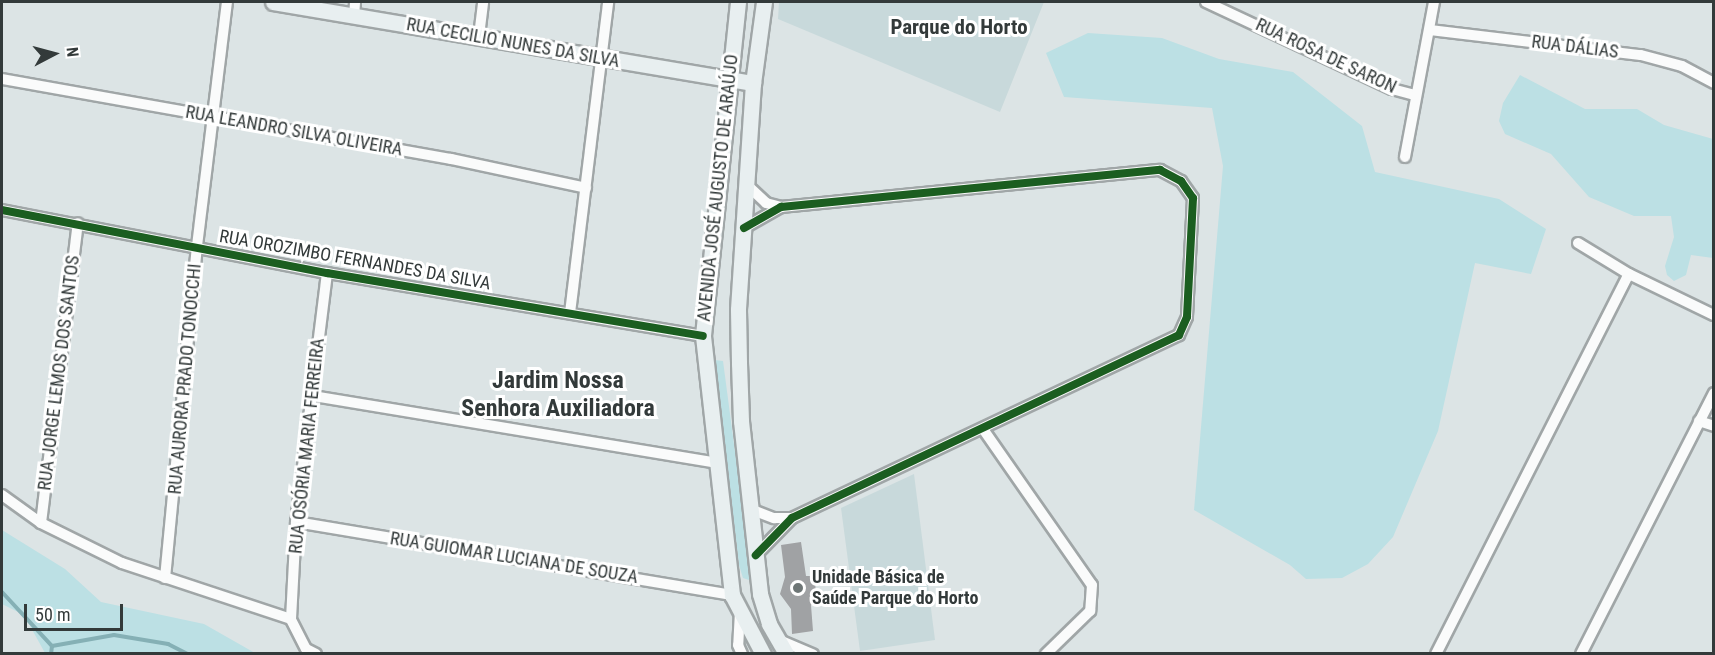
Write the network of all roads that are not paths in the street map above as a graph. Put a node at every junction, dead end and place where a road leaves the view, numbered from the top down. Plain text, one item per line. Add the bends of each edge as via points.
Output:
1 (227, 2) edge
2 (273, 2) edge
3 (483, 2) edge
4 (608, 2) edge
5 (738, 2) edge
6 (764, 2) edge
7 (1206, 2) edge
8 (1434, 2) edge
9 (354, 9) edge
10 (1430, 30) junction
11 (479, 36) junction
12 (601, 59) junction
13 (729, 79) junction
14 (2, 80) edge
15 (750, 82) junction
16 (1713, 83) edge
17 (1414, 94) junction
18 (212, 116) junction
19 (1405, 157) dead end
20 (747, 185) junction
21 (586, 188) junction
22 (781, 207) junction
23 (2, 210) edge
24 (78, 223) junction
25 (744, 228) junction
26 (1578, 243) dead end
27 (197, 246) junction
28 (327, 273) junction
29 (1629, 274) junction
30 (570, 313) junction
31 (1713, 315) edge
32 (703, 336) junction
33 (1713, 393) edge
34 (313, 396) junction
35 (1699, 421) junction
36 (1713, 426) edge
37 (983, 429) junction
38 (717, 464) junction
39 (2, 495) edge
40 (750, 509) junction
41 (792, 518) junction
42 (296, 522) junction
43 (41, 523) junction
44 (756, 555) junction
45 (165, 578) junction
46 (732, 595) junction
47 (740, 611) junction
48 (291, 619) junction
49 (777, 639) junction
50 (737, 651) edge
51 (316, 654) edge
52 (763, 654) edge
53 (786, 654) edge
54 (813, 654) edge
55 (1046, 654) edge
56 (1436, 654) edge
57 (1581, 654) edge

1 - 18 street, RUA AURORA PRADO TONOCCHI
2 - 9 street, RUA CECILIO NUNES DA SILVA
3 - 11 street
4 - 12 street
5 - 13 street, AVENIDA JOSÉ AUGUSTO DE ARAÚJO
6 - 15 street, AVENIDA JOSÉ AUGUSTO DE ARAÚJO
7 - 17 street, RUA ROSA DE SARON via 1392,89
8 - 10 street
9 - 11 street, RUA CECILIO NUNES DA SILVA
10 - 16 street, RUA DÁLIAS via 1641,55 1682,66
10 - 17 street
11 - 12 street, RUA CECILIO NUNES DA SILVA
12 - 13 street, RUA CECILIO NUNES DA SILVA
12 - 21 street
13 - 15 street, RUA CECILIO NUNES DA SILVA
13 - 32 street, AVENIDA JOSÉ AUGUSTO DE ARAÚJO
14 - 18 street, RUA LEANDRO SILVA OLIVEIRA
15 - 20 street, AVENIDA JOSÉ AUGUSTO DE ARAÚJO
17 - 19 street
18 - 21 street, RUA LEANDRO SILVA OLIVEIRA
18 - 27 street, RUA AURORA PRADO TONOCCHI
20 - 22 street via 766,202
20 - 25 street, AVENIDA JOSÉ AUGUSTO DE ARAÚJO
21 - 30 street
22 - 25 street
22 - 37 street via 1160,170 1174,175 1189,188 1193,198 1187,317 1179,335
23 - 24 street, RUA OROZIMBO FERNANDES DA SILVA
24 - 27 street, RUA OROZIMBO FERNANDES DA SILVA
24 - 43 street, RUA JORGE LEMOS DOS SANTOS
25 - 40 street, AVENIDA JOSÉ AUGUSTO DE ARAÚJO via 739,363
26 - 29 street
27 - 28 street, RUA OROZIMBO FERNANDES DA SILVA
27 - 45 street, RUA AURORA PRADO TONOCCHI
28 - 30 street, RUA OROZIMBO FERNANDES DA SILVA
28 - 34 street, RUA OSÓRIA MARIA FERREIRA
29 - 31 street
29 - 56 street
30 - 32 street, RUA OROZIMBO FERNANDES DA SILVA
32 - 38 street, AVENIDA JOSÉ AUGUSTO DE ARAÚJO
33 - 35 street
34 - 38 street
34 - 42 street, RUA OSÓRIA MARIA FERREIRA
35 - 36 street
35 - 57 street
37 - 41 street
37 - 55 street via 1092,585 1090,611
38 - 46 street, AVENIDA JOSÉ AUGUSTO DE ARAÚJO
39 - 43 street
40 - 41 street via 774,518
40 - 44 street, AVENIDA JOSÉ AUGUSTO DE ARAÚJO
41 - 44 street
42 - 46 street, RUA GUIOMAR LUCIANA DE SOUZA
42 - 48 street, RUA OSÓRIA MARIA FERREIRA
43 - 45 street via 122,563
44 - 49 street, AVENIDA JOSÉ AUGUSTO DE ARAÚJO via 760,594
45 - 48 street
46 - 47 street, AVENIDA JOSÉ AUGUSTO DE ARAÚJO
47 - 50 street
47 - 52 street, AVENIDA JOSÉ AUGUSTO DE ARAÚJO
48 - 51 street via 306,649
49 - 53 street, AVENIDA JOSÉ AUGUSTO DE ARAÚJO
49 - 54 street

